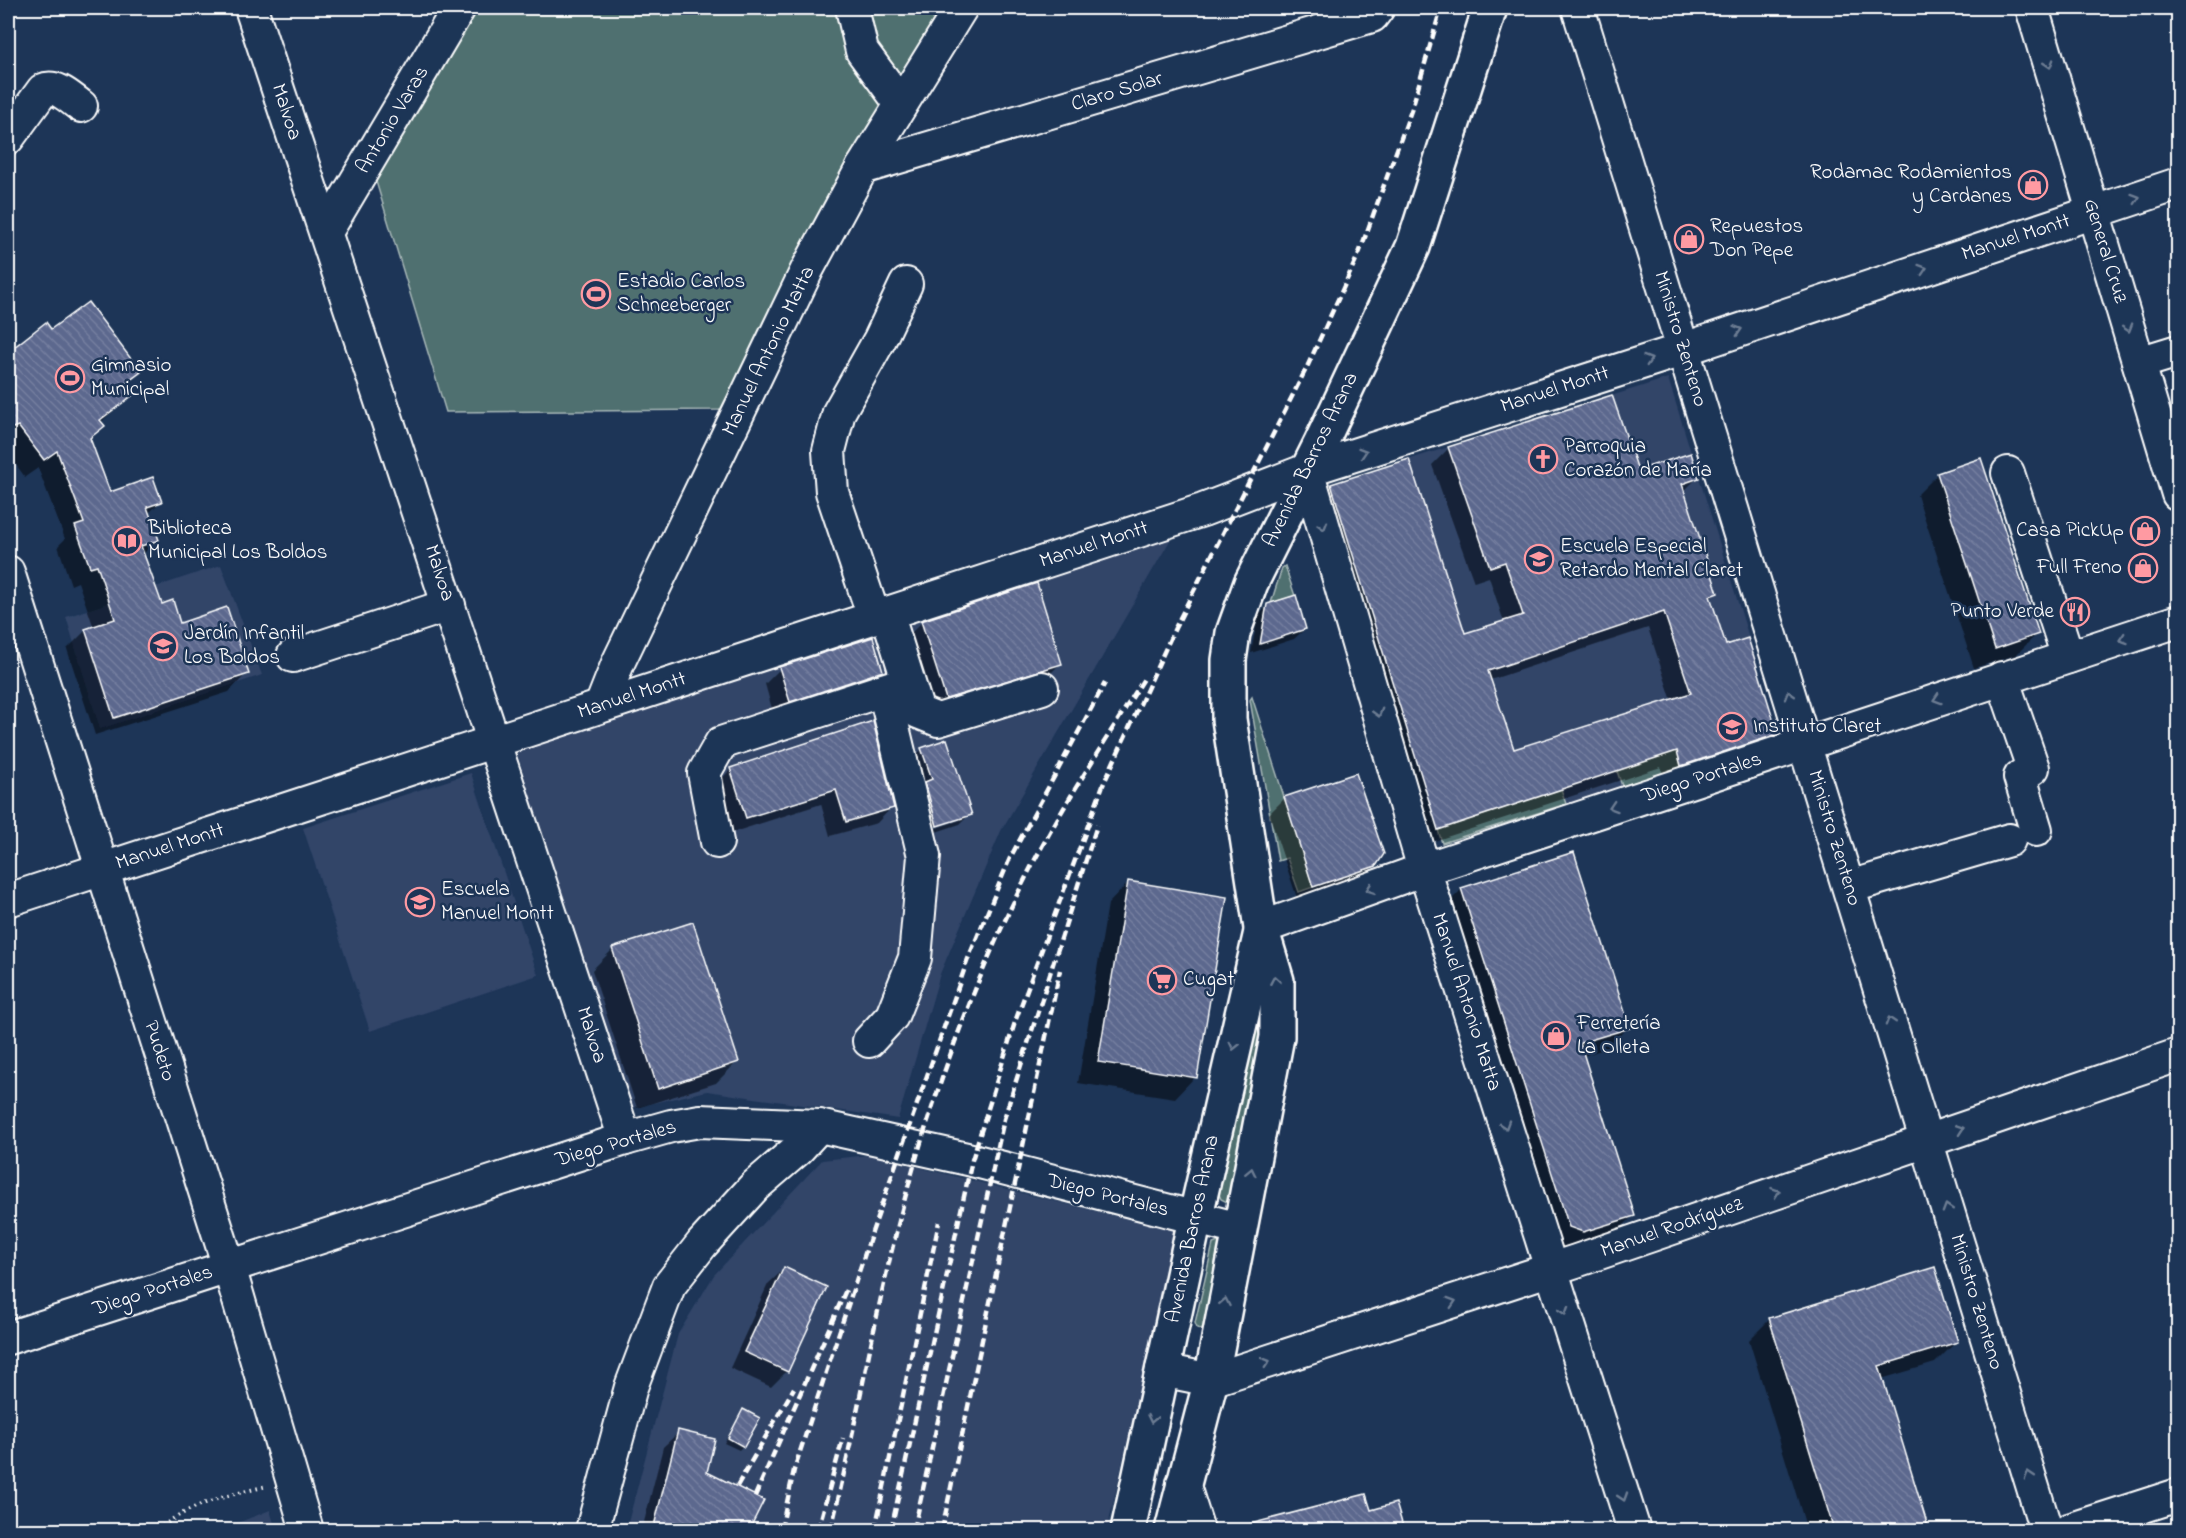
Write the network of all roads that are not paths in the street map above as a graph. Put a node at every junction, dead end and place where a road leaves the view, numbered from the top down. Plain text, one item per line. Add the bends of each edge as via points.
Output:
1 (251, 8) edge
2 (459, 8) edge
3 (852, 8) edge
4 (961, 8) edge
5 (1490, 8) edge
6 (1578, 8) edge
7 (2032, 8) edge
8 (1375, 12) edge
9 (901, 104) junction
10 (81, 106) dead end
11 (8, 138) edge
12 (862, 168) junction
13 (2178, 183) edge
14 (2093, 212) junction
15 (326, 232) junction
16 (906, 284) dead end
17 (1683, 349) junction
18 (2178, 351) edge
19 (2139, 363) junction
20 (1307, 470) junction
21 (2008, 473) dead end
22 (2178, 494) edge
23 (8, 572) edge
24 (449, 605) junction
25 (880, 615) junction
26 (2178, 621) edge
27 (293, 656) dead end
28 (2068, 657) junction
29 (2002, 678) junction
30 (896, 686) junction
31 (1042, 688) dead end
32 (601, 706) junction
33 (495, 741) junction
34 (1805, 744) junction
35 (717, 842) dead end
36 (102, 869) junction
37 (1425, 869) junction
38 (1849, 887) junction
39 (8, 900) edge
40 (1261, 928) junction
41 (869, 1041) dead end
42 (2178, 1056) edge
43 (819, 1126) junction
44 (625, 1139) junction
45 (1927, 1141) junction
46 (1195, 1218) junction
47 (1239, 1229) junction
48 (228, 1267) junction
49 (1551, 1269) junction
50 (8, 1338) edge
51 (1162, 1370) junction
52 (1211, 1380) junction
53 (1183, 1483) junction
54 (2178, 1495) edge
55 (307, 1530) edge
56 (592, 1530) edge
57 (1128, 1530) edge
58 (1172, 1530) edge
59 (1198, 1530) edge
60 (1634, 1530) edge
61 (2046, 1530) edge
62 (2069, 1530) edge

1 - 15 street, Malvoa
2 - 15 street, Antonio Varas
3 - 9 street via 862,51
4 - 9 street, Manuel Antonio Matta
5 - 20 main road, Avenida Barros Arana via 1413,247
6 - 17 street, Ministro Zenteno
7 -> 14 street, General Cruz
8 - 12 street, Claro Solar
9 - 12 street, Manuel Antonio Matta
10 - 11 street via 56,90 43,90
12 - 32 street, Manuel Antonio Matta via 744,399
14 -> 13 street, Manuel Montt
17 -> 14 street, Manuel Montt
14 -> 19 street, General Cruz
15 - 24 street, Malvoa
16 - 25 street via 839,412 829,451 832,492
20 -> 17 street, Manuel Montt
34 -> 17 street, Ministro Zenteno
18 - 19 street
19 - 22 street, General Cruz
20 - 25 street, Manuel Montt via 1203,510
20 -> 37 street, Manuel Antonio Matta
20 - 40 main road, Avenida Barros Arana via 1251,583 1238,616 1229,660 1230,730
21 - 28 street
23 - 36 street, Pudeto
24 - 27 street
24 - 33 street, Malvoa
25 - 30 street
25 - 32 street, Manuel Montt
26 -> 28 street, Diego Portales
28 - 29 street, Diego Portales
29 -> 34 street, Diego Portales
29 - 38 street via 2033,768 2020,777 2023,835
30 - 31 street via 918,712 938,720
30 - 35 street via 721,743 704,773
30 - 41 street via 924,856 915,958 892,1016
32 - 33 street, Manuel Montt
33 - 36 street, Manuel Montt
33 - 44 street, Malvoa
34 -> 37 street, Diego Portales
34 - 38 street, Ministro Zenteno
36 - 39 street, Manuel Montt
36 - 48 street, Pudeto
37 -> 40 street, Diego Portales
37 -> 49 street, Manuel Antonio Matta
45 -> 38 street, Ministro Zenteno
40 -> 46 main road, Avenida Barros Arana
47 -> 40 main road, Avenida Barros Arana via 1277,1037 1277,981
45 -> 42 street, Manuel Rodríguez
43 - 44 street, Diego Portales via 700,1121
43 - 46 street, Diego Portales via 972,1160
43 - 56 street via 755,1186 669,1286 631,1387
44 - 48 street, Diego Portales
49 -> 45 street, Manuel Rodríguez
61 -> 45 street, Ministro Zenteno
46 - 47 street, Diego Portales
46 - 51 main road, Avenida Barros Arana
52 -> 47 main road, Avenida Barros Arana
48 - 50 street, Diego Portales
48 - 55 street, Pudeto
52 -> 49 street, Manuel Rodríguez
49 -> 60 street, Manuel Antonio Matta
51 - 52 street, Manuel Rodríguez
51 -> 57 main road, Avenida Barros Arana
52 - 53 main road, Avenida Barros Arana
53 - 58 main road, Avenida Barros Arana
53 - 59 street
54 - 62 street

